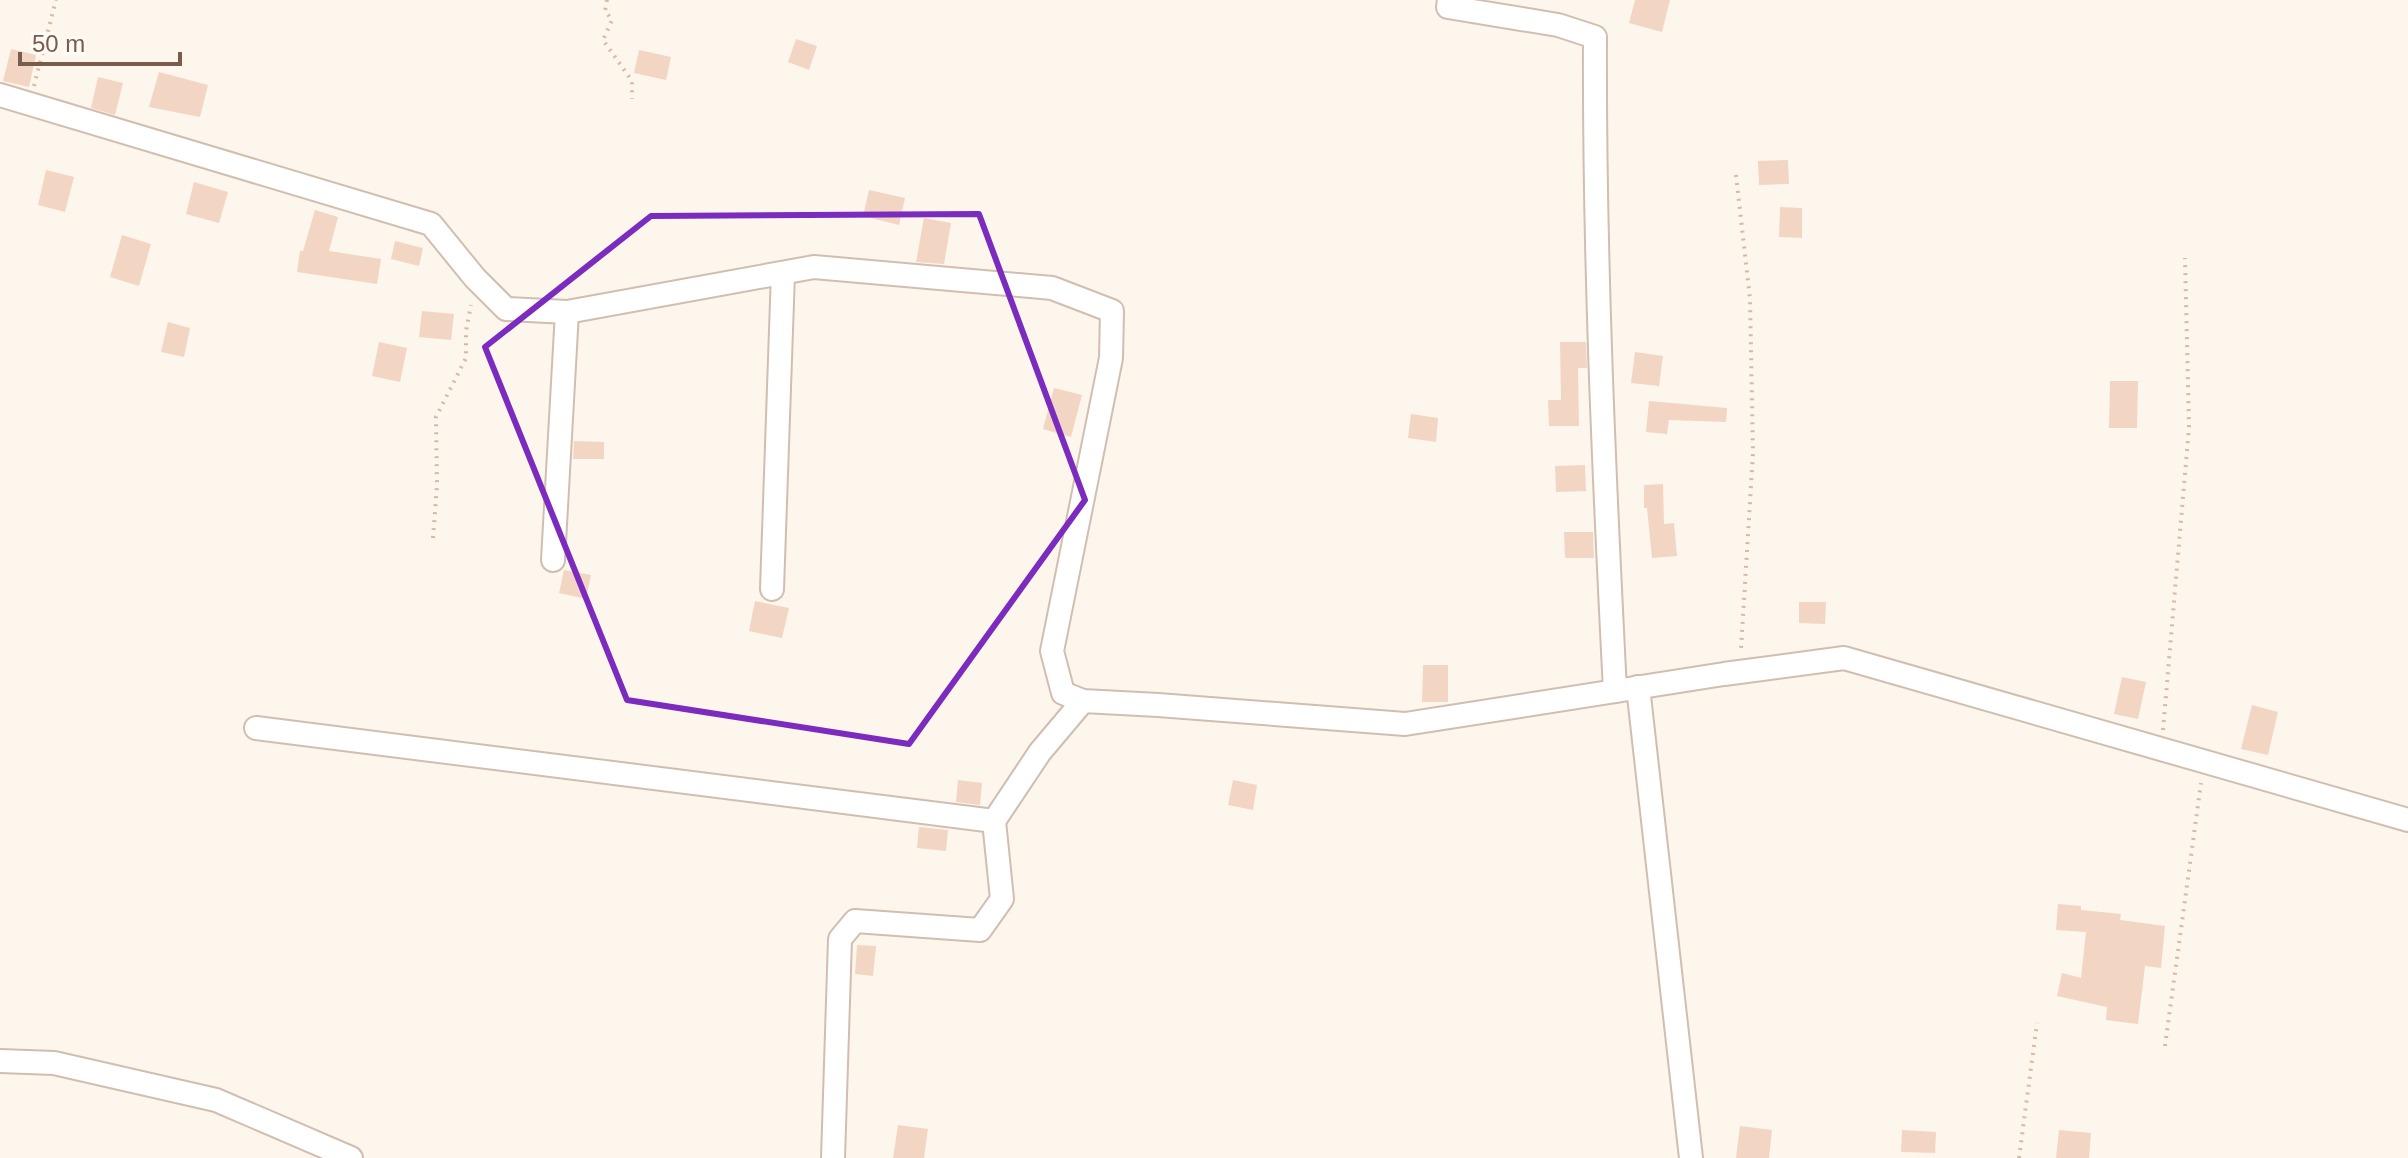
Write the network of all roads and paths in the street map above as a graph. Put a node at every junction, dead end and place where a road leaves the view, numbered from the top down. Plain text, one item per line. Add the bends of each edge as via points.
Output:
1 (56, 0) edge
2 (607, 0) edge
3 (1449, 0) edge
4 (0, 95) edge
5 (632, 99) dead end
6 (29, 104) junction
7 (1736, 175) dead end
8 (2185, 258) dead end
9 (783, 273) junction
10 (469, 294) dead end
11 (567, 312) junction
12 (433, 538) dead end
13 (553, 560) dead end
14 (772, 589) dead end
15 (1740, 672) junction
16 (1638, 687) junction
17 (1615, 691) junction
18 (1083, 701) junction
19 (256, 728) dead end
20 (2161, 749) junction
21 (2203, 761) junction
22 (2408, 820) edge
23 (994, 821) junction
24 (2037, 1023) dead end
25 (2165, 1046) dead end
26 (0, 1061) edge
27 (351, 1158) edge
28 (833, 1158) edge
29 (1691, 1158) edge
30 (2019, 1158) edge

1 - 6 path
2 - 5 path via 605,11 612,20 603,40 632,81
3 - 17 street via 1448,7 1558,25 1595,37 1602,435
4 - 6 street
6 - 11 street via 431,224 506,309
7 - 15 path via 1750,299 1753,453
8 - 20 path via 2189,427
9 - 11 street
9 - 14 street
9 - 18 street via 814,267 1052,288 1112,311 1111,358 1052,651 1063,693
10 - 12 path via 466,358 436,417
11 - 13 street
15 - 16 street
15 - 20 street via 1844,658
16 - 17 street
16 - 29 street
17 - 18 street via 1405,724
18 - 23 street via 1040,752
19 - 23 street
20 - 21 street
21 - 22 street
21 - 25 path
23 - 28 street via 1002,899 980,930 855,921 840,939
24 - 30 path
26 - 27 street via 54,1063 216,1100

